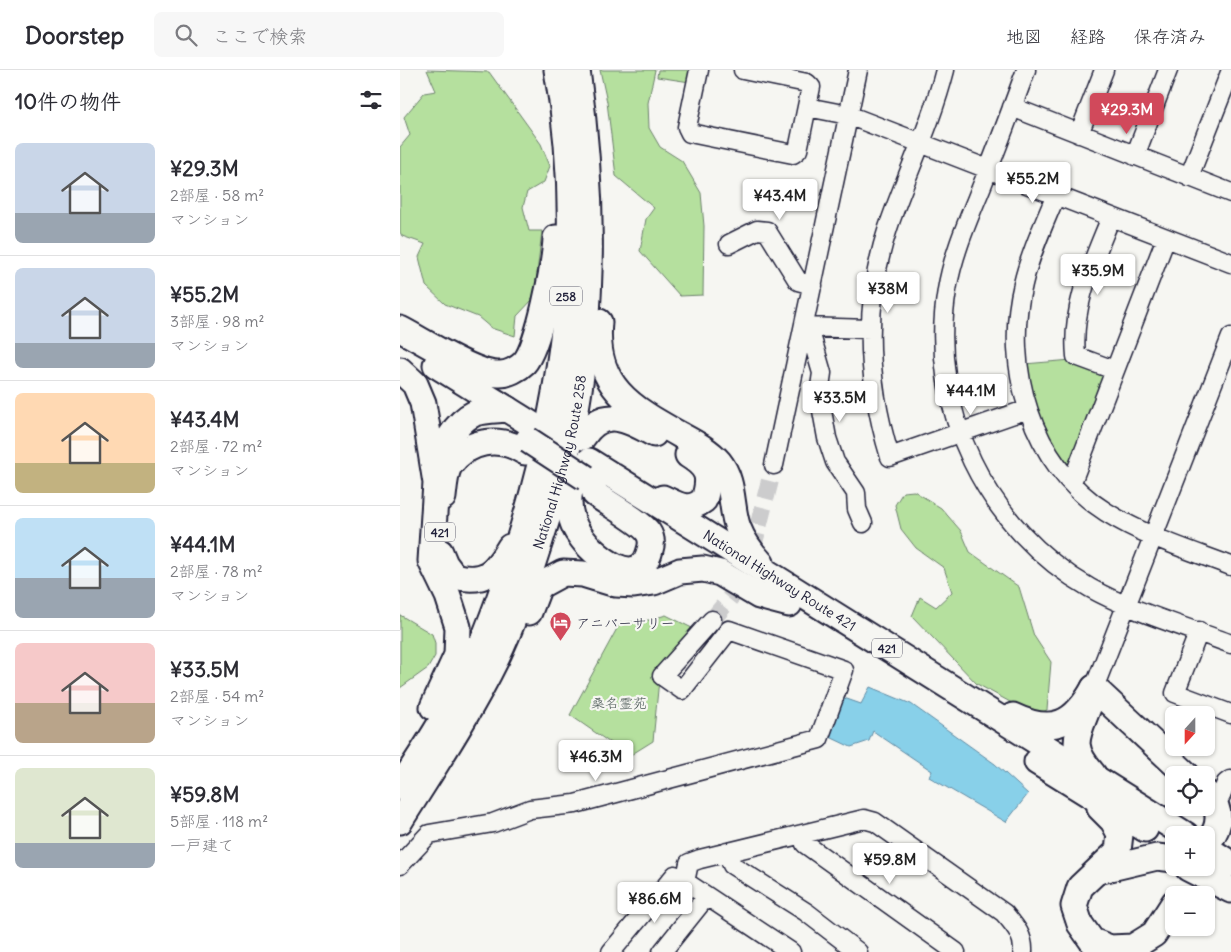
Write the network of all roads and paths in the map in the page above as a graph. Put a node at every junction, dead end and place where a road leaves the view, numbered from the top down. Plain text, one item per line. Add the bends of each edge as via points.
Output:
1 (557, 70) edge
2 (577, 70) edge
3 (700, 70) edge
4 (743, 70) edge
5 (858, 70) edge
6 (945, 70) edge
7 (1026, 70) edge
8 (1104, 70) edge
9 (1168, 70) edge
10 (1231, 70) edge
11 (807, 107) junction
12 (1012, 107) junction
13 (848, 116) junction
14 (1079, 134) junction
15 (921, 144) junction
16 (569, 152) junction
17 (1135, 156) junction
18 (988, 169) junction
19 (1189, 177) junction
20 (589, 189) junction
21 (1231, 193) edge
22 (1056, 195) junction
23 (1111, 217) junction
24 (1166, 238) junction
25 (729, 244) dead end
26 (1231, 263) edge
27 (813, 285) junction
28 (400, 329) edge
29 (870, 329) junction
30 (805, 331) junction
31 (1231, 338) edge
32 (597, 341) junction
33 (400, 342) edge
34 (400, 355) edge
35 (400, 370) edge
36 (1114, 370) junction
37 (1028, 409) junction
38 (495, 411) junction
39 (960, 433) junction
40 (583, 437) junction
41 (528, 439) junction
42 (774, 465) tunnel mouth
43 (584, 472) junction
44 (1072, 482) junction
45 (436, 483) junction
46 (624, 483) junction
47 (568, 501) junction
48 (526, 518) junction
49 (862, 523) dead end
50 (1154, 536) junction
51 (1231, 566) edge
52 (775, 577) junction
53 (539, 586) junction
54 (789, 604) junction
55 (1127, 604) junction
56 (712, 620) tunnel mouth
57 (1199, 631) junction
58 (1231, 644) edge
59 (938, 680) junction
60 (1094, 688) junction
61 (1231, 714) edge
62 (400, 766) edge
63 (1177, 766) edge
64 (1231, 779) edge
65 (1090, 785) junction
66 (400, 787) edge
67 (1215, 792) edge
68 (1215, 800) edge
69 (400, 821) edge
70 (1169, 826) edge
71 (400, 831) edge
72 (1215, 832) edge
73 (802, 834) junction
74 (1165, 840) edge
75 (1215, 846) edge
76 (727, 852) junction
77 (1165, 858) edge
78 (1231, 864) edge
79 (400, 865) edge
80 (1096, 871) junction
81 (1215, 872) edge
82 (680, 879) junction
83 (1231, 882) edge
84 (1215, 889) edge
85 (1231, 890) edge
86 (706, 897) junction
87 (1165, 916) edge
88 (611, 952) edge
89 (662, 952) edge
90 (791, 952) edge
91 (858, 952) edge
92 (956, 952) edge
93 (1023, 952) edge

1 - 16 highway, National Highway Route 258 / 258
2 - 20 highway, National Highway Route 258 / 258
3 - 11 street via 687,127 690,133 793,154 798,150
4 - 11 street via 808,83 811,87
5 - 13 street
6 - 15 street
7 - 12 street
8 - 14 street
9 - 17 street
10 - 19 street
11 - 13 street
12 - 14 street
12 - 18 street
13 - 15 street
13 - 27 street
14 - 17 street
15 - 18 street
15 - 29 street via 884,241
16 - 28 highway via 558,189 556,244 545,304 533,348 524,363 514,370 490,374
16 - 48 highway, National Highway Route 258 / 258 via 569,260 562,349 551,419
17 - 19 street
18 - 22 street
18 - 39 street via 959,244 945,304 945,369 951,407
19 - 21 street
20 - 32 highway, 421 via 601,223 602,287
20 - 69 highway, National Highway Route 258 / 258 via 591,259 587,318 575,415 554,496 498,656 459,728
22 - 23 street
22 - 37 street via 1028,267 1018,312 1016,355
23 - 24 street
23 - 36 street via 1082,292 1076,318 1075,348 1076,356
24 - 26 street
24 - 36 street
25 - 27 street via 757,230 767,230 798,281
27 - 30 street
29 - 30 street
29 - 39 street via 875,397 890,457
30 - 42 street
30 - 49 street via 822,373 819,394 827,438 835,462 857,496
31 - 50 street
32 - 40 highway
32 - 52 highway, 421 via 603,371 624,398 655,421 702,447 720,463 730,485 737,527 749,550
33 - 38 highway, National Highway Route 421 / 421
34 - 38 highway, National Highway Route 421 / 421
35 - 45 highway via 415,384 423,403
36 - 44 street
37 - 39 street
37 - 44 street via 1042,441
38 - 41 highway, National Highway Route 421 / 421
38 - 45 highway via 476,413 456,428 440,454
39 - 55 street via 990,493 1022,535 1075,578
40 - 46 highway via 598,421 618,418 637,424 691,457 706,469 709,480 704,500 694,507 681,506 632,483
40 - 47 highway
41 - 43 highway, National Highway Route 421 / 421
41 - 48 highway, 421 via 515,445 485,442 468,449 449,467 440,523 439,548 445,564 454,576 467,579 477,579 492,572
43 - 46 highway, National Highway Route 421 / 421
43 - 47 highway via 595,494 647,531 652,543 647,561 638,568 621,569 604,562 579,534
43 - 54 highway, National Highway Route 421 / 421
44 - 50 street via 1104,511
45 - 62 highway via 431,561 458,627 457,655 436,702
46 - 52 highway, National Highway Route 421 / 421
47 - 53 highway
48 - 66 highway, National Highway Route 258 / 258 via 496,609 466,680
50 - 51 street
50 - 55 street
52 - 59 highway, National Highway Route 421 / 421
53 - 54 highway via 564,573 634,585 654,582 680,571 703,569 720,573 759,596
53 - 71 highway via 489,697 428,796
54 - 65 highway, National Highway Route 421 / 421
55 - 57 street
55 - 60 street
56 - 79 street via 662,676 682,690 729,630 844,670 819,740 575,804 530,809 493,823 429,834
57 - 58 street
57 - 61 street via 1176,693
59 - 60 highway via 1025,722 1044,726 1073,716 1085,705
59 - 65 highway, National Highway Route 421 / 421
60 - 63 highway
60 - 65 highway via 1076,744
64 - 67 street
65 - 70 highway, National Highway Route 421 / 421
65 - 74 highway, National Highway Route 421 / 421
65 - 80 highway via 1120,834 1118,851
68 - 72 highway via 1219,812
73 - 76 street
73 - 92 street via 805,844
73 - 93 street via 864,819 875,822 1004,912 1019,930
75 - 78 highway
76 - 82 street via 689,863
76 - 91 street via 732,865 806,912
77 - 80 highway
80 - 87 highway via 1080,888 1074,906 1080,924 1092,941 1110,948 1133,947 1154,934
81 - 83 highway
82 - 86 street
82 - 88 street
84 - 85 highway
86 - 89 street
86 - 90 street

